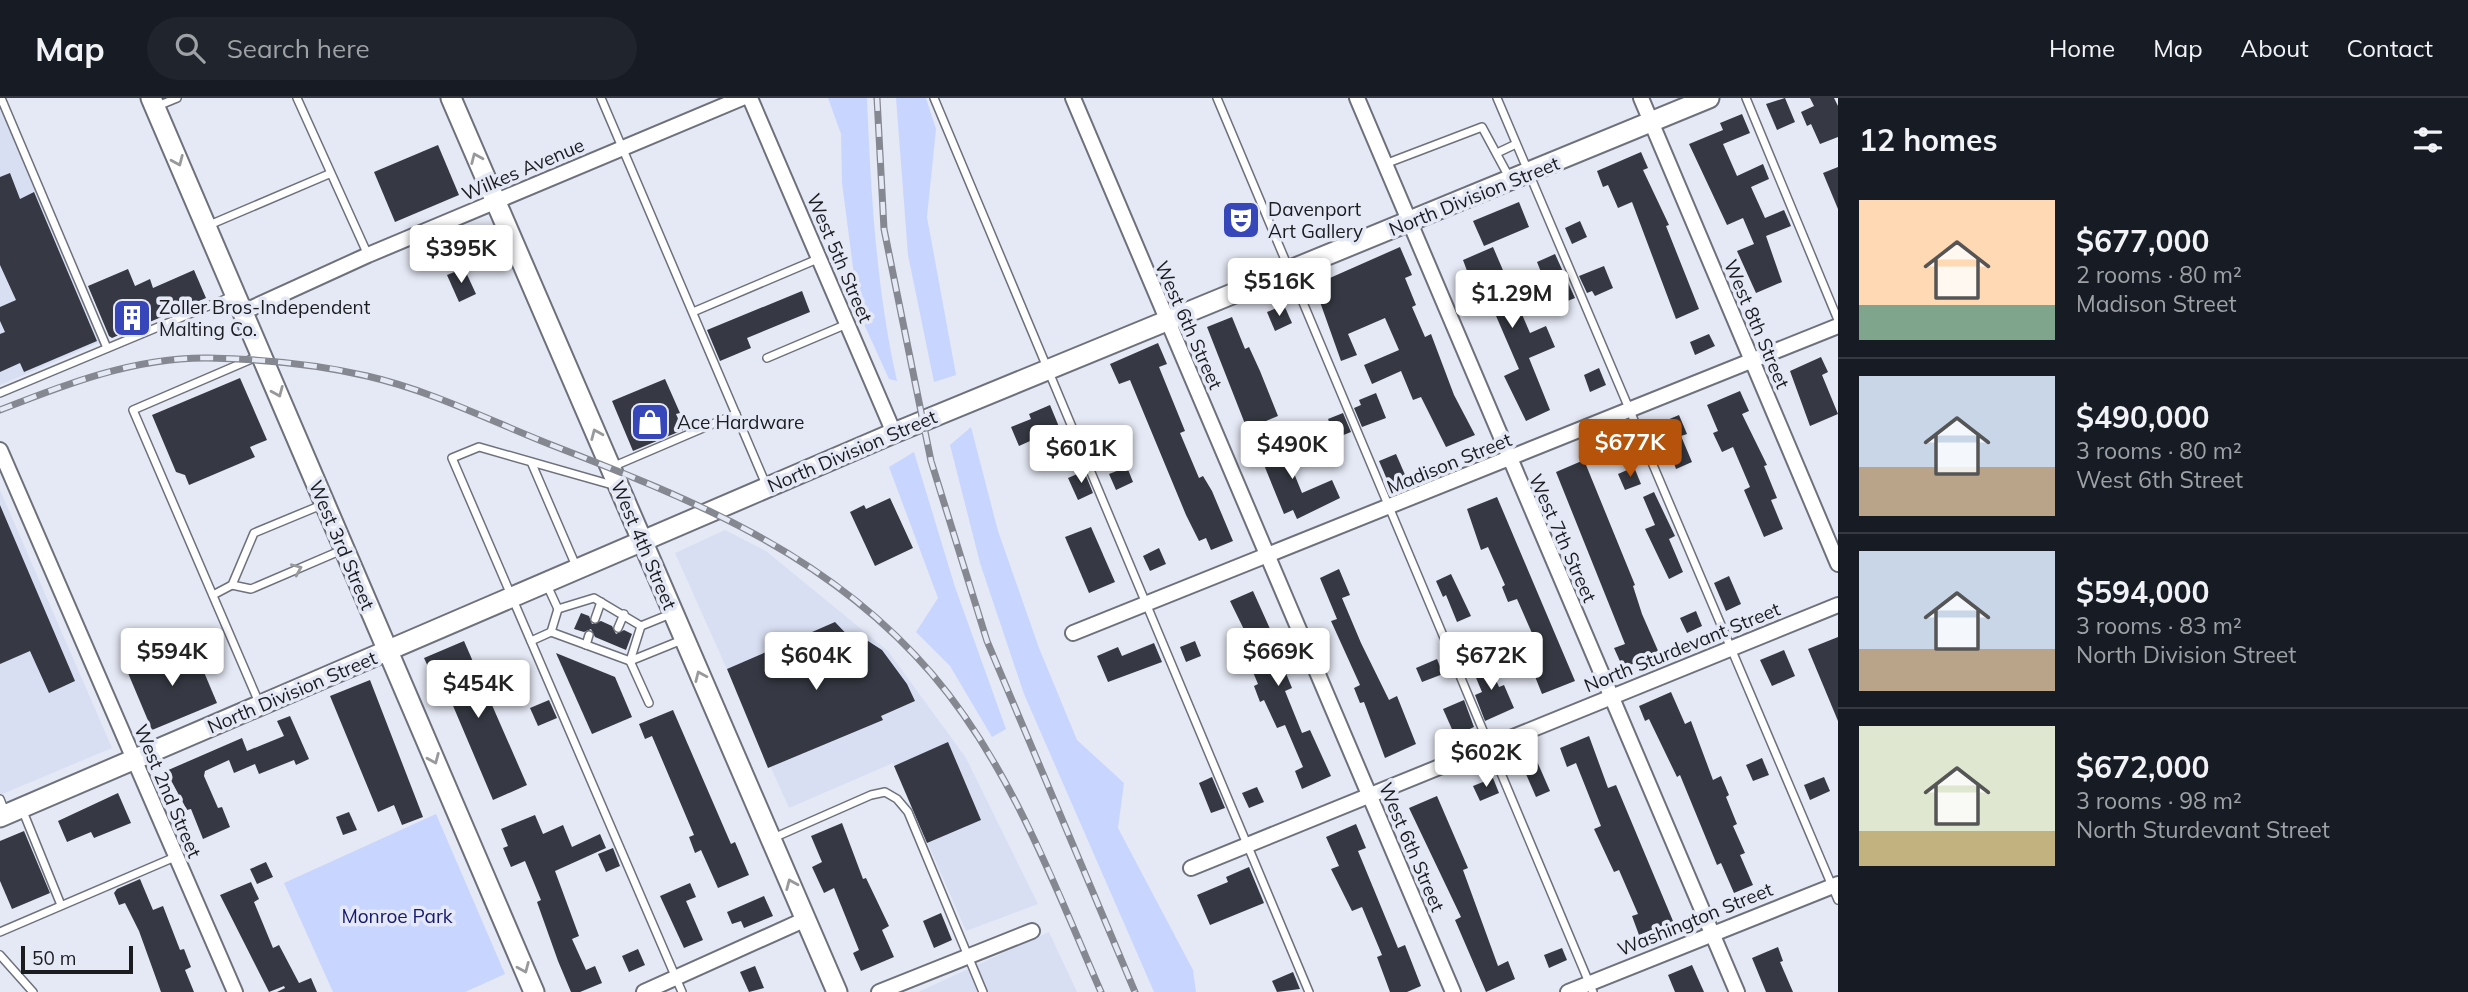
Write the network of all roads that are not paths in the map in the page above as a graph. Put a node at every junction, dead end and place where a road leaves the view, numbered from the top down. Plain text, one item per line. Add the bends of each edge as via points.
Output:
1 (1, 98) edge
2 (177, 98) edge
3 (297, 98) edge
4 (451, 98) edge
5 (601, 98) edge
6 (741, 98) edge
7 (750, 98) edge
8 (934, 98) edge
9 (1073, 98) edge
10 (1217, 98) edge
11 (1357, 98) edge
12 (1497, 98) edge
13 (1641, 98) edge
14 (1709, 98) edge
15 (1746, 98) edge
16 (153, 103) edge
17 (1652, 124) junction
18 (1516, 144) junction
19 (623, 148) junction
20 (1497, 153) junction
21 (1385, 164) junction
22 (329, 173) junction
23 (1519, 178) junction
24 (495, 201) junction
25 (1409, 222) junction
26 (206, 226) junction
27 (368, 255) junction
28 (820, 258) junction
29 (1290, 271) junction
30 (239, 303) junction
31 (693, 312) junction
32 (1838, 320) edge
33 (1166, 321) junction
34 (848, 324) junction
35 (1838, 326) edge
36 (107, 348) junction
37 (261, 355) junction
38 (767, 358) dead end
39 (1752, 362) junction
40 (1046, 369) junction
41 (0, 393) edge
42 (1630, 411) junction
43 (736, 414) junction
44 (894, 433) junction
45 (0, 450) edge
46 (1508, 460) junction
47 (532, 464) junction
48 (611, 468) junction
49 (620, 487) junction
50 (767, 488) junction
51 (324, 503) junction
52 (1390, 508) junction
53 (642, 542) junction
54 (344, 549) junction
55 (1268, 557) junction
56 (1838, 564) edge
57 (578, 569) junction
58 (546, 583) junction
59 (232, 585) junction
60 (213, 595) junction
61 (512, 597) junction
62 (601, 602) junction
63 (1146, 605) junction
64 (1838, 605) edge
65 (558, 609) junction
66 (673, 613) junction
67 (624, 614) junction
68 (595, 619) dead end
69 (641, 626) junction
70 (618, 628) dead end
71 (551, 632) junction
72 (1073, 633) dead end
73 (589, 635) dead end
74 (684, 639) junction
75 (531, 641) junction
76 (612, 644) dead end
77 (586, 645) junction
78 (1731, 649) junction
79 (387, 651) junction
80 (608, 653) junction
81 (630, 661) junction
82 (1612, 697) junction
83 (649, 704) dead end
84 (260, 705) junction
85 (1490, 746) junction
86 (134, 760) junction
87 (1370, 796) junction
88 (7, 810) edge
89 (771, 839) junction
90 (1247, 845) junction
91 (175, 857) junction
92 (1191, 868) dead end
93 (1836, 890) edge
94 (61, 905) junction
95 (806, 919) junction
96 (1032, 931) dead end
97 (0, 932) edge
98 (1712, 933) junction
99 (968, 956) junction
100 (1, 959) edge
101 (679, 985) edge
102 (1592, 987) edge
103 (33, 992) edge
104 (235, 992) edge
105 (534, 992) edge
106 (644, 992) edge
107 (837, 992) edge
108 (879, 992) edge
109 (983, 992) edge
110 (1309, 992) edge
111 (1453, 992) edge
112 (1568, 992) edge
113 (1737, 992) edge

1 - 36 lane
2 - 16 lane
3 - 22 lane
24 -> 4 main road, West 4th Street
5 - 19 lane
6 - 19 street, Wilkes Avenue
7 - 28 street, West 5th Street
8 - 40 lane
9 - 33 street, West 6th Street
10 - 29 lane
11 - 21 street, West 7th Street
12 - 18 lane
13 - 17 street, West 8th Street
14 - 17 main road, North Division Street
15 - 32 lane
16 -> 26 main road, West 3rd Street
17 - 23 main road, North Division Street
17 - 39 street, West 8th Street
18 - 20 lane
18 - 23 lane
19 - 24 street, Wilkes Avenue
19 - 31 lane
20 - 21 lane via 1482,127
20 - 23 lane
21 - 25 street, West 7th Street
22 - 26 lane
22 - 27 lane
23 - 25 main road, North Division Street
23 - 42 lane
24 - 27 street, Wilkes Avenue
48 -> 24 main road, West 4th Street
25 - 29 main road, North Division Street
25 - 46 street, West 7th Street
26 - 30 main road, West 3rd Street
27 - 30 street, Wilkes Avenue
28 - 31 lane
28 - 34 street, West 5th Street
29 - 33 main road, North Division Street
29 - 52 lane
30 - 36 lane
30 - 37 main road, West 3rd Street
31 - 43 lane
33 - 40 main road, North Division Street
33 - 55 street, West 6th Street
34 - 38 lane
34 - 44 street, West 5th Street
35 - 39 street, Madison Street
36 - 41 lane
37 -> 51 main road, West 3rd Street
37 - 60 lane via 133,410
39 - 42 street, Madison Street
39 - 56 street, West 8th Street
40 - 44 main road, North Division Street
40 - 63 lane
42 - 46 street, Madison Street
42 - 78 lane
43 - 48 lane
43 - 50 lane
44 - 50 main road, North Division Street
45 - 86 street, West 2nd Street
46 - 52 street, Madison Street
46 - 82 street, West 7th Street
47 - 49 lane
47 - 57 lane
47 - 61 lane via 479,447 453,458
48 - 49 main road, West 4th Street
49 - 53 main road, West 4th Street
50 - 53 main road, North Division Street
51 - 54 main road, West 3rd Street
51 - 59 lane via 254,533
52 - 55 street, Madison Street
52 - 85 lane
53 - 57 main road, North Division Street
53 - 66 main road, West 4th Street
59 -> 54 lane via 251,589
54 - 79 main road, West 3rd Street
55 - 63 street, Madison Street
55 - 87 street, West 6th Street
57 - 58 main road, North Division Street
58 - 61 main road, North Division Street
58 - 65 lane
59 - 60 lane
60 - 84 lane
61 - 75 lane
61 - 79 main road, North Division Street
62 - 65 lane via 594,598
62 - 67 lane
62 - 68 lane
63 - 72 street, Madison Street
63 - 90 lane
64 - 78 street, North Sturdevant Street
65 - 71 lane
66 - 69 lane
66 - 74 main road, West 4th Street
67 - 69 lane
67 - 70 lane
69 - 81 lane
71 - 75 lane
71 - 77 lane
73 - 77 lane
74 - 81 lane
89 -> 74 main road, West 4th Street
75 - 101 lane
76 - 80 lane
77 - 80 lane
78 - 82 street, North Sturdevant Street
78 - 93 lane
79 - 84 main road, North Division Street
79 -> 105 main road, West 3rd Street
80 - 81 lane
81 - 83 lane
82 - 85 street, North Sturdevant Street
82 - 98 street, West 7th Street
84 - 86 main road, North Division Street
85 - 87 street, North Sturdevant Street
85 - 102 lane
86 - 88 main road, North Division Street
86 - 91 street, West 2nd Street
87 - 90 street, North Sturdevant Street
87 - 111 street, West 6th Street
88 - 94 lane
95 -> 89 main road, West 4th Street
89 - 99 lane via 871,795 885,792 897,799 908,812
90 - 92 street, North Sturdevant Street
90 - 110 lane
91 - 94 lane
91 - 104 street, West 2nd Street
93 - 98 street, Washington Street
94 - 97 lane
95 - 101 street
95 - 107 main road, West 4th Street
96 - 99 street
98 - 102 street, Washington Street
98 - 113 street, West 7th Street
99 - 108 street
99 - 109 lane
100 - 103 lane
101 - 106 street
102 - 112 street, Washington Street

